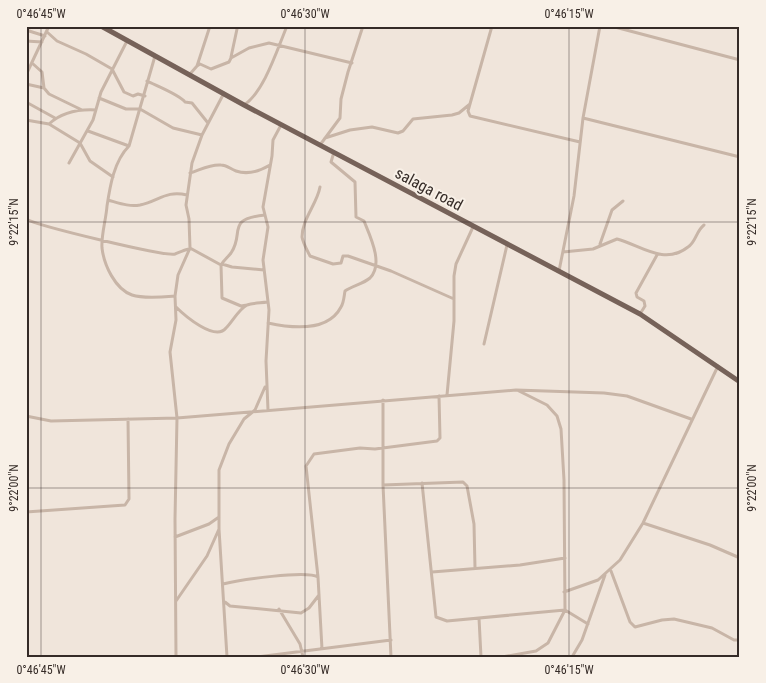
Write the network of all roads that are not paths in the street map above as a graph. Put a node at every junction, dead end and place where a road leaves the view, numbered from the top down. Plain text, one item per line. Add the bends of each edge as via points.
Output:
1 (49, 26) edge
2 (101, 26) edge
3 (210, 26) edge
4 (287, 26) edge
5 (363, 26) edge
6 (492, 26) edge
7 (600, 26) edge
8 (611, 26) edge
9 (111, 29) edge
10 (237, 29) dead end
11 (26, 30) edge
12 (46, 34) junction
13 (26, 41) edge
14 (127, 41) junction
15 (42, 42) junction
16 (280, 44) junction
17 (155, 56) junction
18 (231, 58) junction
19 (740, 60) edge
20 (32, 63) junction
21 (352, 64) junction
22 (196, 66) junction
23 (28, 68) edge
24 (112, 69) junction
25 (190, 74) junction
26 (26, 75) edge
27 (147, 81) junction
28 (26, 84) edge
29 (44, 88) junction
30 (224, 94) junction
31 (145, 96) junction
32 (99, 98) junction
33 (26, 102) edge
34 (470, 104) junction
35 (244, 105) junction
36 (82, 110) junction
37 (96, 110) junction
38 (140, 110) junction
39 (55, 118) junction
40 (583, 118) junction
41 (26, 120) edge
42 (208, 123) junction
43 (49, 124) junction
44 (281, 125) junction
45 (88, 130) junction
46 (202, 135) junction
47 (325, 138) junction
48 (580, 142) junction
49 (80, 143) junction
50 (320, 145) junction
51 (128, 146) junction
52 (334, 152) junction
53 (740, 157) edge
54 (69, 163) dead end
55 (271, 165) junction
56 (190, 173) junction
57 (113, 177) junction
58 (320, 187) dead end
59 (187, 196) junction
60 (108, 200) junction
61 (623, 201) dead end
62 (265, 216) junction
63 (26, 219) edge
64 (704, 225) dead end
65 (473, 226) junction
66 (102, 240) junction
67 (507, 244) junction
68 (600, 245) junction
69 (190, 248) junction
70 (563, 252) junction
71 (658, 255) junction
72 (221, 264) junction
73 (376, 265) junction
74 (264, 270) junction
75 (559, 271) junction
76 (175, 296) junction
77 (454, 300) junction
78 (267, 302) junction
79 (248, 305) junction
80 (175, 307) junction
81 (640, 314) junction
82 (268, 323) junction
83 (484, 344) dead end
84 (718, 366) junction
85 (740, 382) edge
86 (267, 384) junction
87 (516, 390) junction
88 (439, 396) junction
89 (447, 396) junction
90 (383, 400) junction
91 (255, 410) junction
92 (268, 410) junction
93 (26, 416) edge
94 (177, 418) junction
95 (128, 419) junction
96 (691, 419) junction
97 (385, 447) junction
98 (422, 483) junction
99 (383, 485) junction
100 (26, 512) edge
101 (219, 517) junction
102 (643, 524) junction
103 (219, 530) junction
104 (175, 537) junction
105 (565, 558) junction
106 (740, 558) edge
107 (475, 568) junction
108 (611, 571) junction
109 (432, 572) junction
110 (605, 575) junction
111 (318, 577) junction
112 (223, 584) junction
113 (564, 592) junction
114 (320, 595) junction
115 (225, 601) junction
116 (176, 602) junction
117 (279, 609) junction
118 (565, 610) junction
119 (479, 618) junction
120 (588, 624) junction
121 (391, 640) junction
122 (740, 640) edge
123 (322, 649) junction
124 (303, 651) junction
125 (176, 657) edge
126 (227, 657) edge
127 (257, 657) edge
128 (303, 657) edge
129 (391, 657) edge
130 (481, 657) edge
131 (502, 657) edge
132 (572, 657) edge

1 - 12 street
2 - 9 main road, salaga road
3 - 22 street
4 - 16 street
5 - 21 street
6 - 34 street
7 - 40 street
8 - 19 street
9 - 14 main road, salaga road
10 - 18 street
11 - 12 street
12 - 15 street
12 - 24 street
13 - 15 street
14 - 17 main road, salaga road
14 - 24 street
15 - 20 street
16 - 18 street via 249,48
16 - 21 street
16 - 35 street via 255,97
17 - 25 main road, salaga road
17 - 27 street
18 - 22 street via 212,69 200,64
20 - 23 street
20 - 29 street via 42,72
21 - 47 street via 341,99 340,118
22 - 25 street
23 - 26 street
24 - 31 street via 124,92
24 - 32 street
25 - 30 main road, salaga road
27 - 31 street
27 - 42 street via 192,103
28 - 29 street
29 - 36 street via 49,94
30 - 35 main road, salaga road
30 - 42 street
31 - 38 street
32 - 37 street
32 - 38 street via 126,109
33 - 39 street
34 - 47 street via 460,113 413,119 398,133 372,128 350,130
34 - 48 street via 468,111 474,119
35 - 44 main road, salaga road
36 - 37 street
36 - 39 street
37 - 45 street
38 - 46 street via 172,128
38 - 51 street
39 - 43 street
40 - 48 street
40 - 53 street
41 - 43 street
42 - 46 street
43 - 49 street
44 - 50 main road, salaga road
44 - 55 street via 273,140
45 - 49 street
45 - 51 street
46 - 56 street
47 - 50 street
48 - 70 street
49 - 54 street
49 - 57 street via 90,161
50 - 52 main road, salaga road
51 - 57 street
52 - 65 main road, salaga road
52 - 73 street via 331,162 355,182 356,217 364,221 367,228
55 - 56 street via 246,173 214,165
55 - 62 street via 264,196
56 - 59 street
57 - 60 street
58 - 73 street via 302,238 310,256 333,264 341,263 343,256
59 - 60 street via 167,194 140,205
59 - 69 street
60 - 66 street
61 - 68 street via 612,210
62 - 72 street via 249,217 238,228 231,253
62 - 74 street via 268,227
63 - 66 street via 47,228
64 - 71 street via 687,248
65 - 67 main road, salaga road
65 - 77 street via 456,264
66 - 69 street via 174,254
66 - 76 street via 111,275 125,290 133,296
67 - 75 main road, salaga road
67 - 83 street
68 - 70 street via 593,249
68 - 71 street via 617,239
69 - 72 street
69 - 76 street via 178,275
70 - 75 street
71 - 81 street via 636,293 645,306
72 - 74 street
72 - 79 street via 222,298 241,306
73 - 77 street
73 - 82 street via 370,278 344,291 338,312 324,322 288,327
74 - 78 street
75 - 81 main road, salaga road
76 - 80 street
77 - 89 street
78 - 79 street
78 - 82 street
79 - 80 street via 226,330 220,331 202,328
80 - 94 street via 170,352
81 - 84 main road, salaga road
82 - 86 street
84 - 85 main road, salaga road
84 - 96 street
86 - 91 street
86 - 92 street
87 - 89 street
87 - 96 street via 627,396
87 - 105 street via 547,405 561,429
88 - 89 street
88 - 90 street
88 - 97 street via 440,438
90 - 92 street
90 - 97 street
91 - 92 street
91 - 94 street
91 - 101 street via 244,419 234,435 219,470
93 - 95 street via 51,420
94 - 95 street
94 - 104 street
95 - 100 street via 129,499 125,505
96 - 102 street
97 - 99 street
97 - 111 street via 314,454 306,466
98 - 99 street
98 - 107 street via 463,482 468,486 474,524
98 - 109 street
99 - 121 street
101 - 103 street
101 - 104 street
102 - 106 street
102 - 108 street
103 - 112 street
103 - 116 street via 207,556
104 - 116 street
105 - 107 street
105 - 113 street
107 - 109 street
108 - 110 street
108 - 122 street via 630,622 635,627 674,619 712,628
109 - 119 street via 436,617 447,621
110 - 113 street
110 - 120 street
111 - 112 street via 305,574
111 - 114 street
112 - 115 street
113 - 118 street
114 - 117 street via 301,613
114 - 123 street
115 - 117 street via 230,606
115 - 126 street
116 - 125 street
117 - 124 street
118 - 119 street
118 - 120 street
118 - 131 street via 548,643 536,651
119 - 130 street
120 - 132 street
121 - 123 street
121 - 129 street
123 - 124 street
124 - 127 street
124 - 128 street

